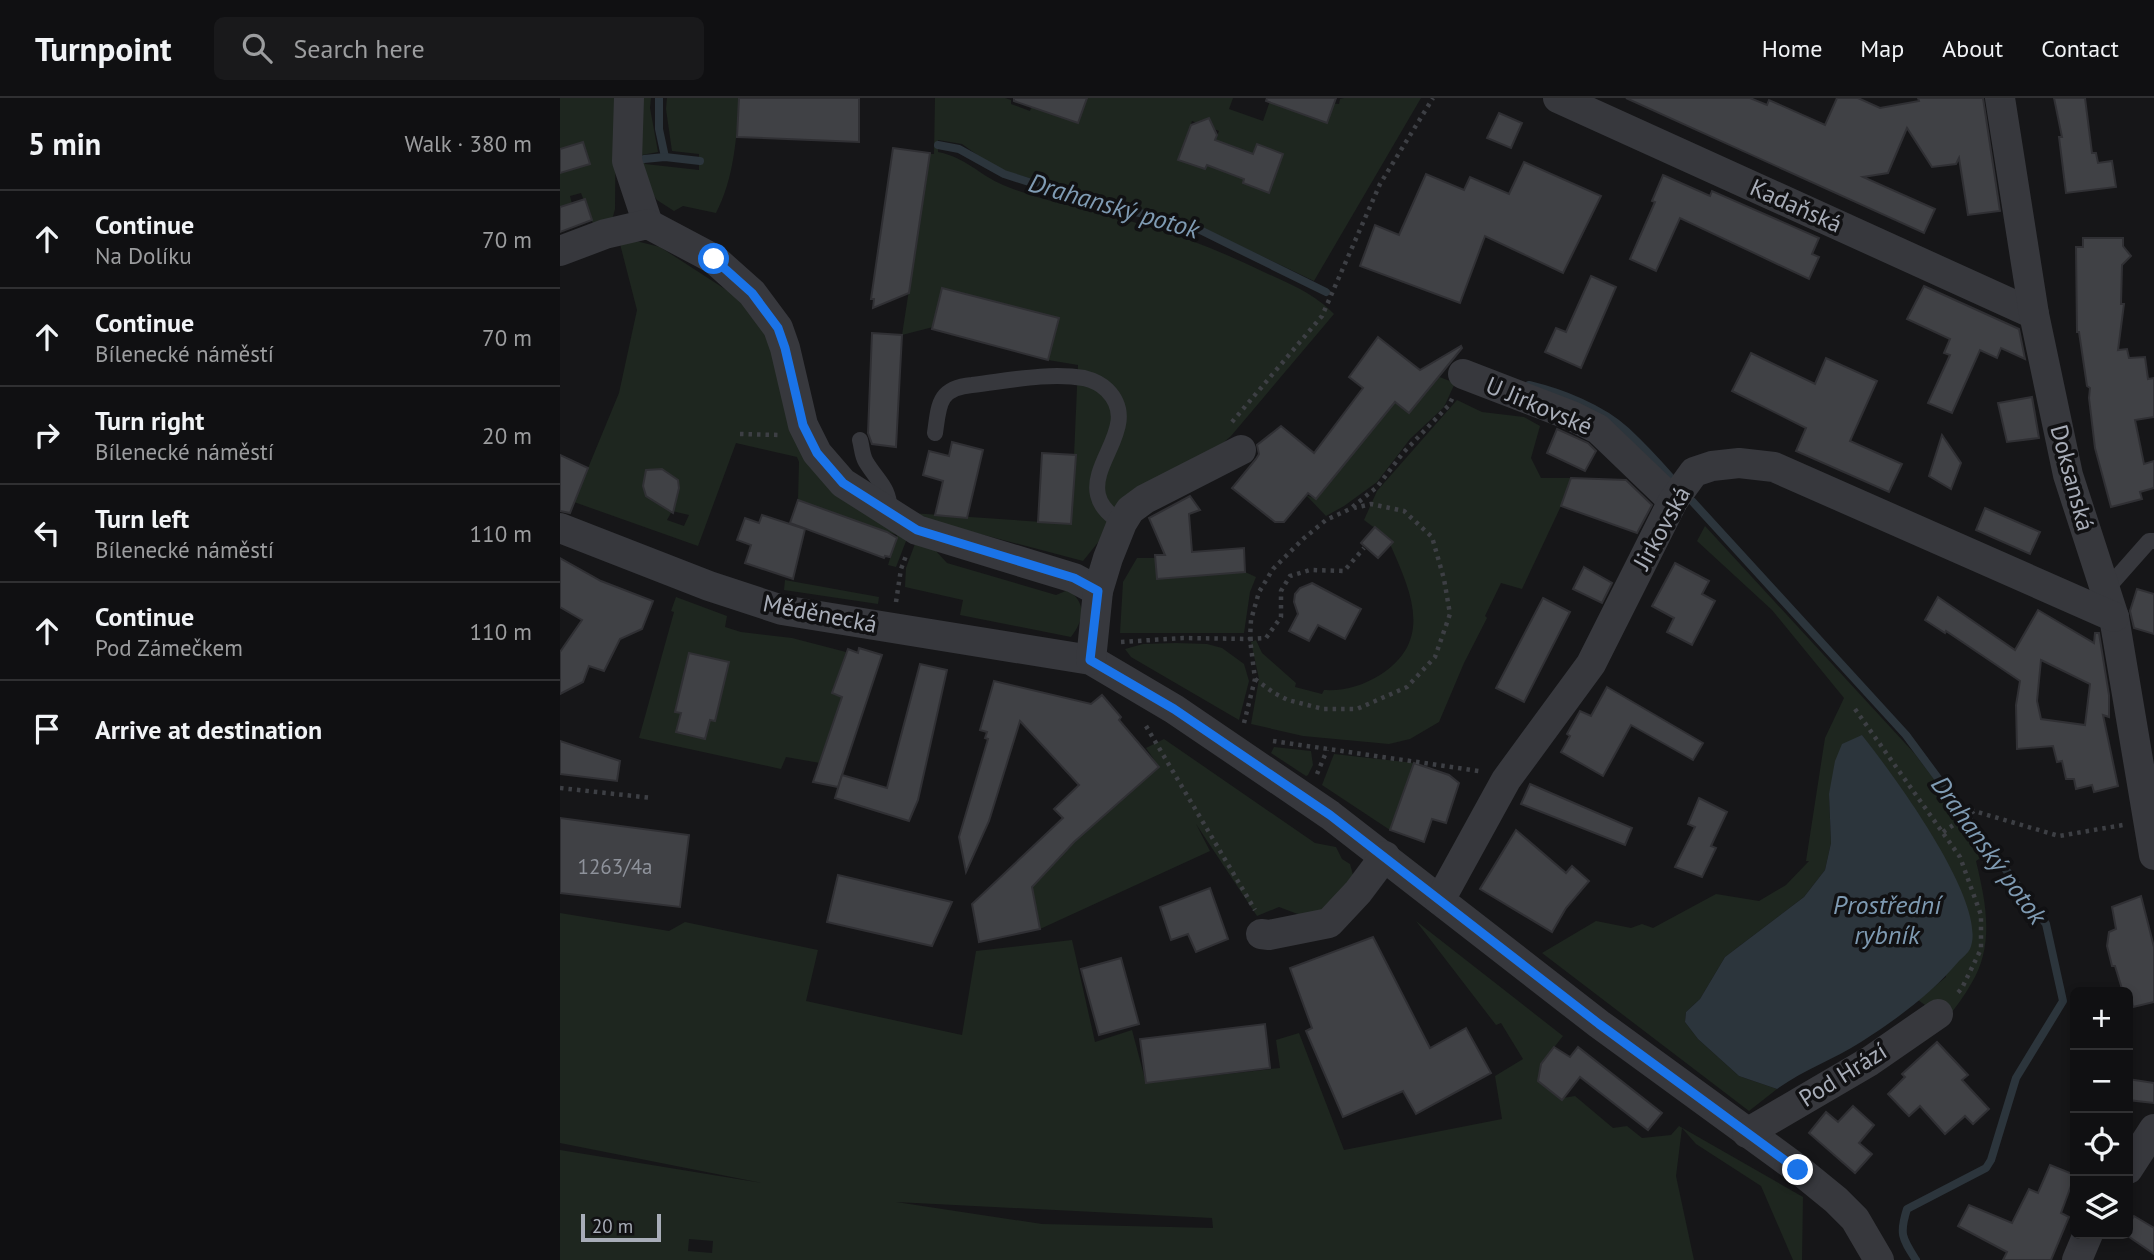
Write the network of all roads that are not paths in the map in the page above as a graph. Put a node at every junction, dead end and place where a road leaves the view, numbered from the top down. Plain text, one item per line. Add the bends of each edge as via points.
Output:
1 (629, 98) edge
2 (1558, 98) edge
3 (2000, 98) edge
4 (648, 224) junction
5 (560, 251) edge
6 (2034, 314) junction
7 (1463, 374) road end
8 (935, 433) dead end
9 (860, 440) dead end
10 (1234, 454) road end
11 (1673, 501) junction
12 (890, 512) junction
13 (1122, 523) junction
14 (560, 528) edge
15 (2154, 541) edge
16 (1098, 591) junction
17 (2109, 605) junction
18 (1090, 660) junction
19 (2154, 855) edge
20 (1385, 856) junction
21 (1447, 889) junction
22 (1265, 935) road end
23 (1938, 1014) road end
24 (2154, 1129) edge
25 (1747, 1133) junction
26 (2133, 1161) edge
27 (2086, 1239) edge
28 (1880, 1260) edge
29 (2077, 1260) edge

1 - 4 street via 628,161
2 - 6 street, Kadaňská
3 - 6 street, Doksanská
4 - 5 street
4 - 12 street via 714,259 752,293 778,328 803,425 817,453 843,483
6 - 17 street, Doksanská via 2068,475
7 - 11 street, U Jirkovské via 1576,407
8 - 13 lane via 945,393 961,386 1062,376 1102,386 1115,398 1120,418 1097,494 1102,506
9 - 12 lane via 864,459 884,485
10 - 13 street via 1145,499
11 - 17 street, Jirkovská via 1694,472 1739,463 1774,467
11 - 21 street, Jirkovská via 1591,664 1506,780
12 - 16 street via 917,530 1074,578
13 - 16 street
14 - 18 street, Měděnecká via 782,610
15 - 17 lane via 2149,541
16 - 18 street
17 - 19 street, Doksanská
18 - 20 street via 1174,709
20 - 21 street
20 - 22 street via 1329,923
21 - 25 street via 1599,1024
23 - 25 street, Pod Hrází via 1870,1061
24 - 26 street
25 - 28 street via 1836,1200 1855,1219
27 - 29 street

